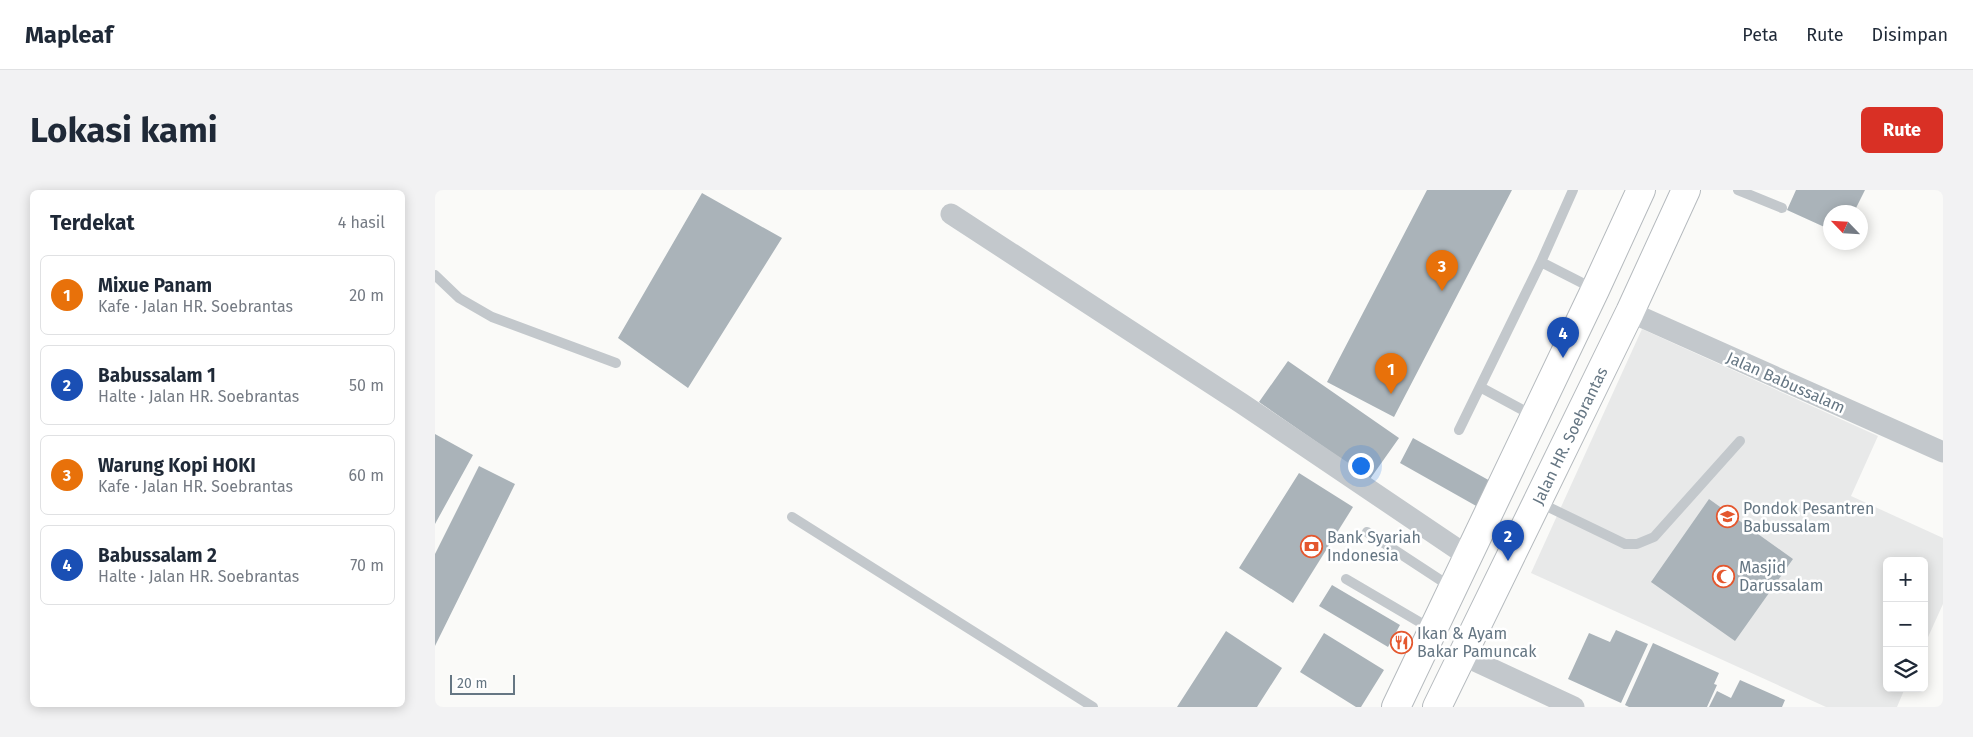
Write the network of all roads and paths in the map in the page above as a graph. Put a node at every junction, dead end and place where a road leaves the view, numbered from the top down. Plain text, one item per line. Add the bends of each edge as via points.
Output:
1 (1573, 190) edge
2 (1738, 190) edge
3 (1637, 191) edge
4 (1681, 200) edge
5 (1782, 208) dead end
6 (951, 214) dead end
7 (1541, 262) junction
8 (435, 275) edge
9 (1595, 290) junction
10 (1629, 312) junction
11 (616, 363) dead end
12 (1480, 388) junction
13 (1535, 416) junction
14 (1459, 430) dead end
15 (1740, 440) dead end
16 (1943, 452) edge
17 (1537, 502) junction
18 (793, 518) dead end
19 (1367, 532) dead end
20 (1469, 557) junction
21 (1346, 579) dead end
22 (1454, 589) junction
23 (1433, 631) junction
24 (1462, 655) junction
25 (1093, 707) edge
26 (1397, 707) edge
27 (1437, 707) edge
28 (1575, 707) edge

1 - 7 lane
2 - 5 lane
3 - 4 main road
3 - 9 main road
4 - 10 main road, Jalan HR. Soebrantas
6 - 20 street via 1241,403
7 - 9 lane
7 - 12 lane
8 - 11 lane via 459,298 492,317
9 - 13 main road
10 - 16 street, Jalan Babussalam
10 - 17 main road, Jalan HR. Soebrantas
12 - 13 lane
12 - 14 lane
13 - 20 main road
15 - 17 lane via 1654,537 1637,544 1625,544
17 - 24 main road, Jalan HR. Soebrantas
18 - 25 lane
19 - 22 lane
20 - 22 main road
21 - 23 lane
22 - 23 main road
23 - 26 main road
24 - 27 main road, Jalan HR. Soebrantas
24 - 28 street

